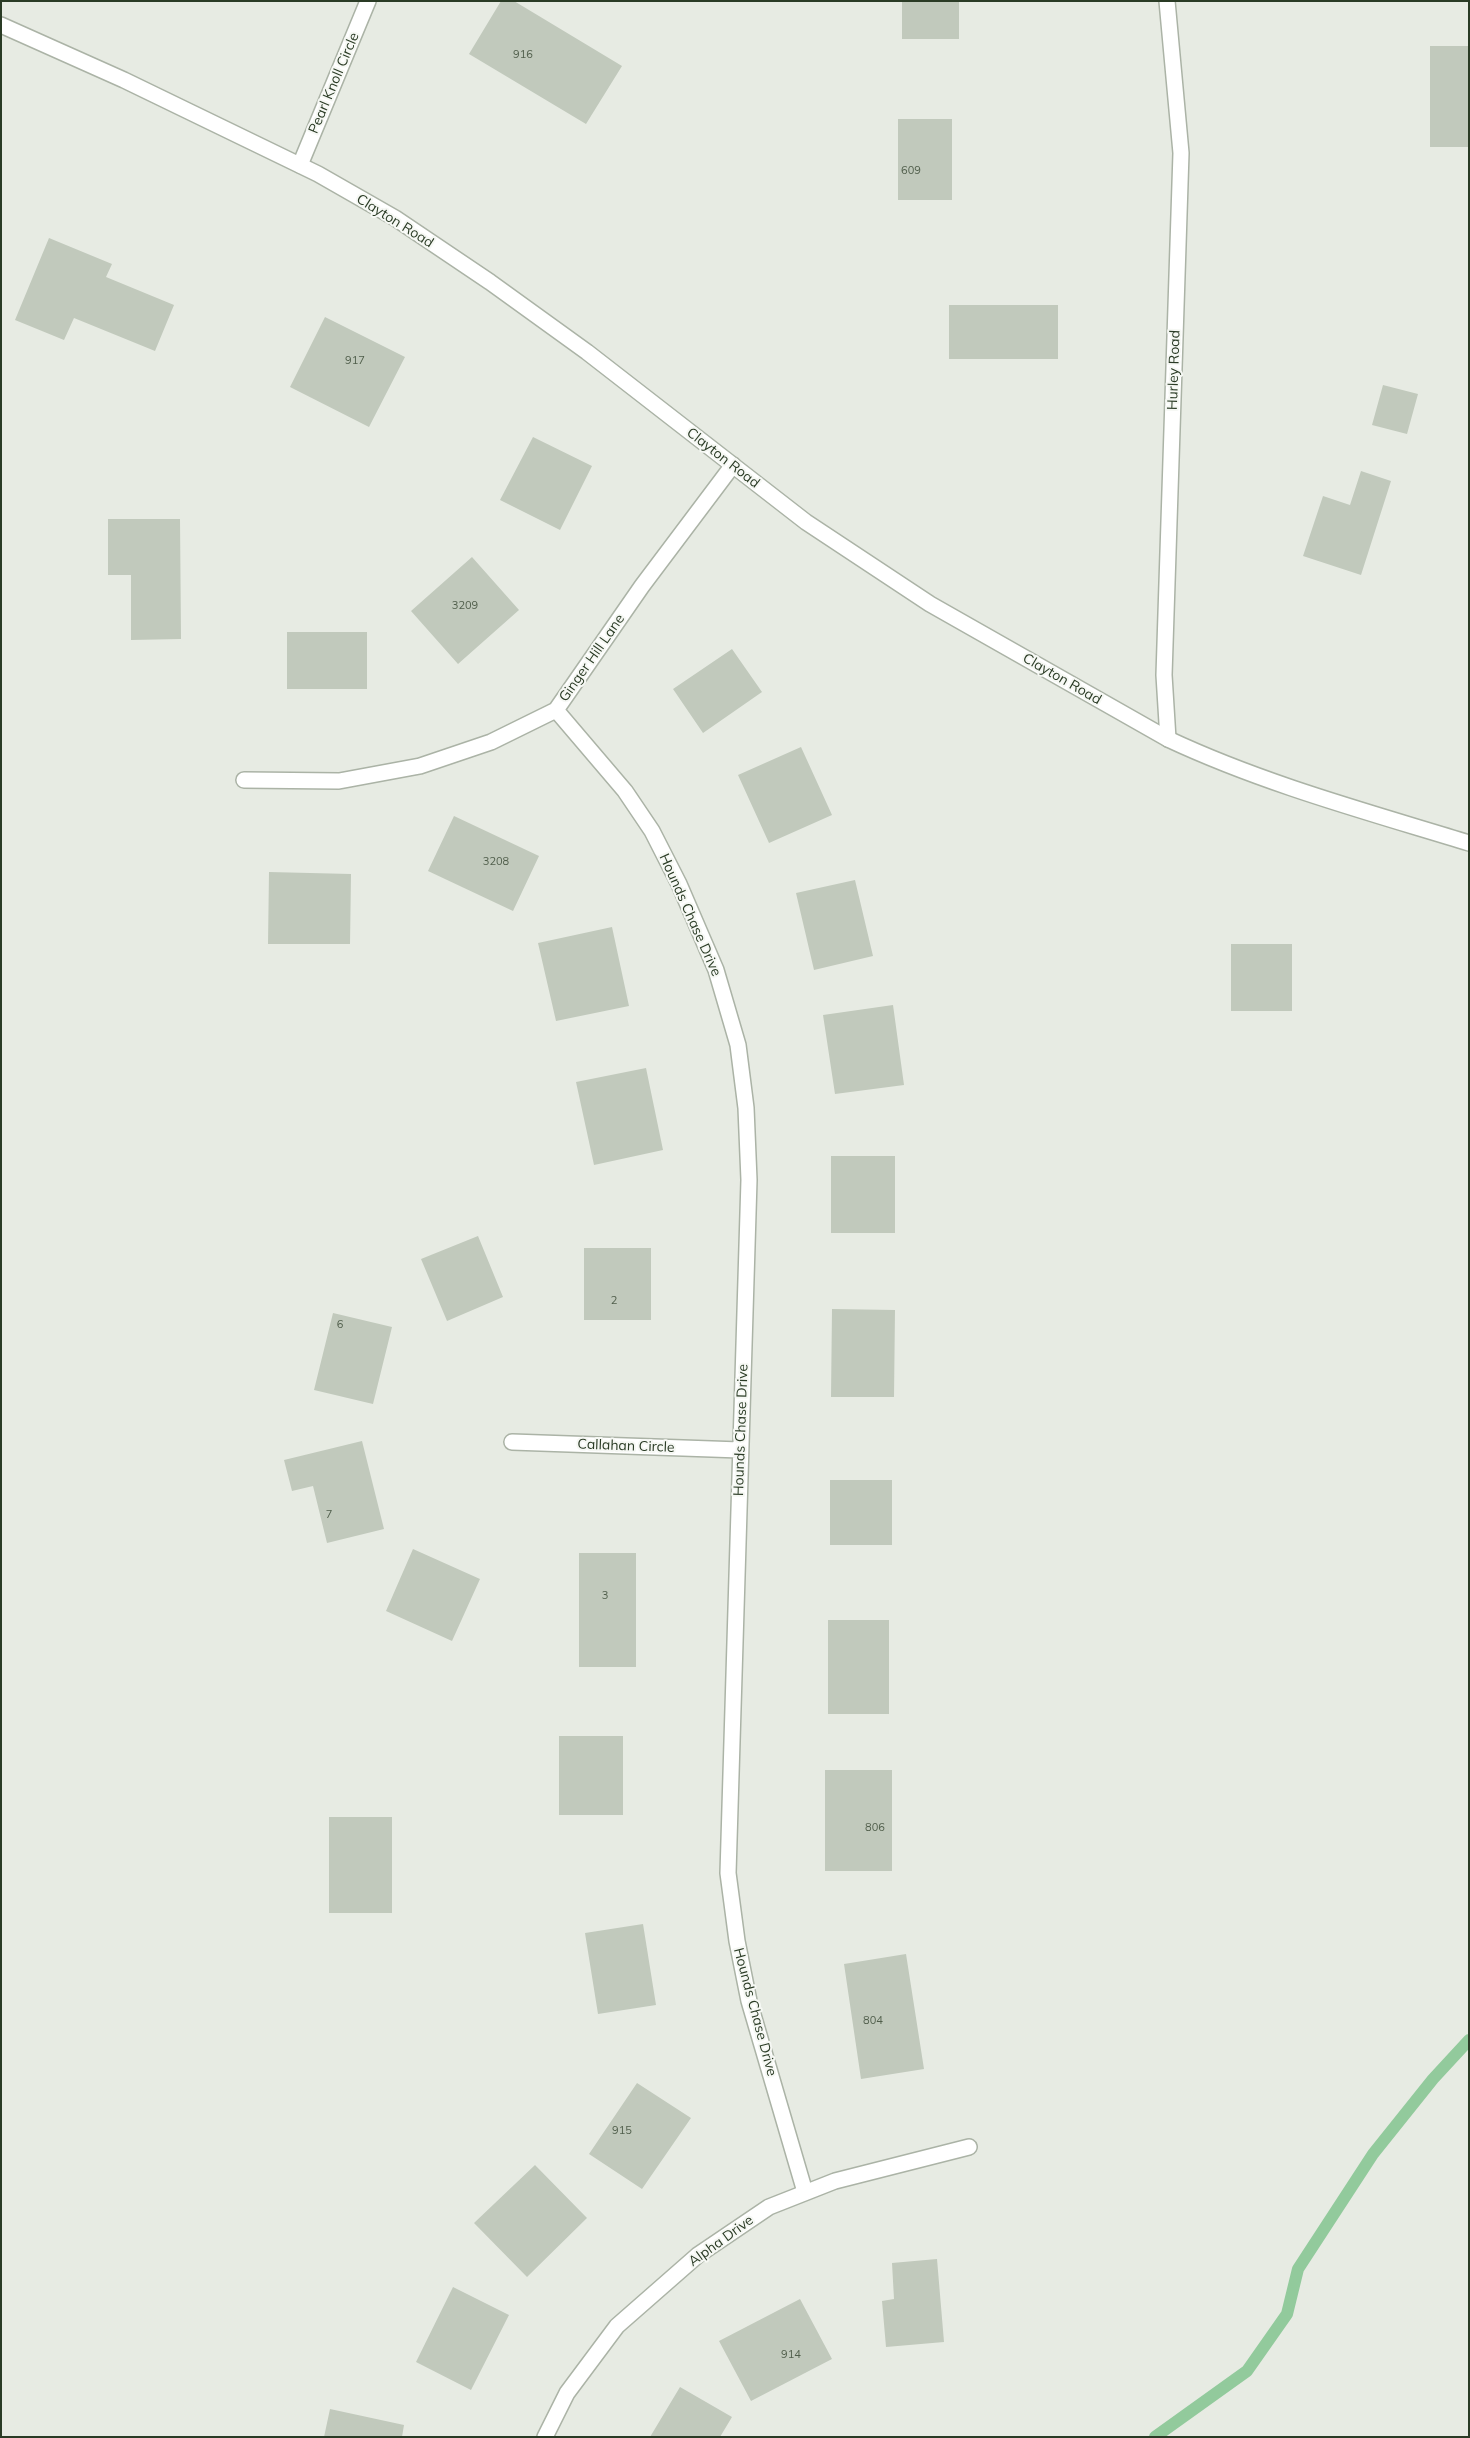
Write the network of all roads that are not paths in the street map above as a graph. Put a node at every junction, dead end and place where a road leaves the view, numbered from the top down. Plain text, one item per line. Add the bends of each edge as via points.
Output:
1 (368, 1) edge
2 (1167, 1) edge
3 (1, 25) edge
4 (300, 165) junction
5 (733, 465) junction
6 (556, 710) junction
7 (1168, 739) junction
8 (244, 780) dead end
9 (1469, 843) edge
10 (512, 1442) dead end
11 (740, 1450) junction
12 (969, 2147) dead end
13 (805, 2192) junction
14 (545, 2437) edge

1 - 4 street, Pearl Knoll Circle
2 - 7 street, Hurley Road via 1181,153 1164,675
3 - 4 street, Clayton Road
4 - 5 street, Clayton Road via 395,218 490,282
5 - 6 street, Ginger Hill Lane via 642,586
5 - 7 street, Clayton Road via 806,522 930,604
6 - 8 street, Ginger Hill Lane via 491,742 420,766 339,781
6 - 11 street, Hounds Chase Drive via 625,791 652,831 716,970 738,1045 746,1108 749,1180
7 - 9 street, Clayton Road via 1198,754 1279,784
10 - 11 street, Callahan Circle
11 - 13 street, Hounds Chase Drive via 728,1873 736,1942 749,2002
12 - 13 street, Alpha Drive via 835,2181
13 - 14 street, Alpha Drive via 769,2207 698,2255 617,2326 567,2393

